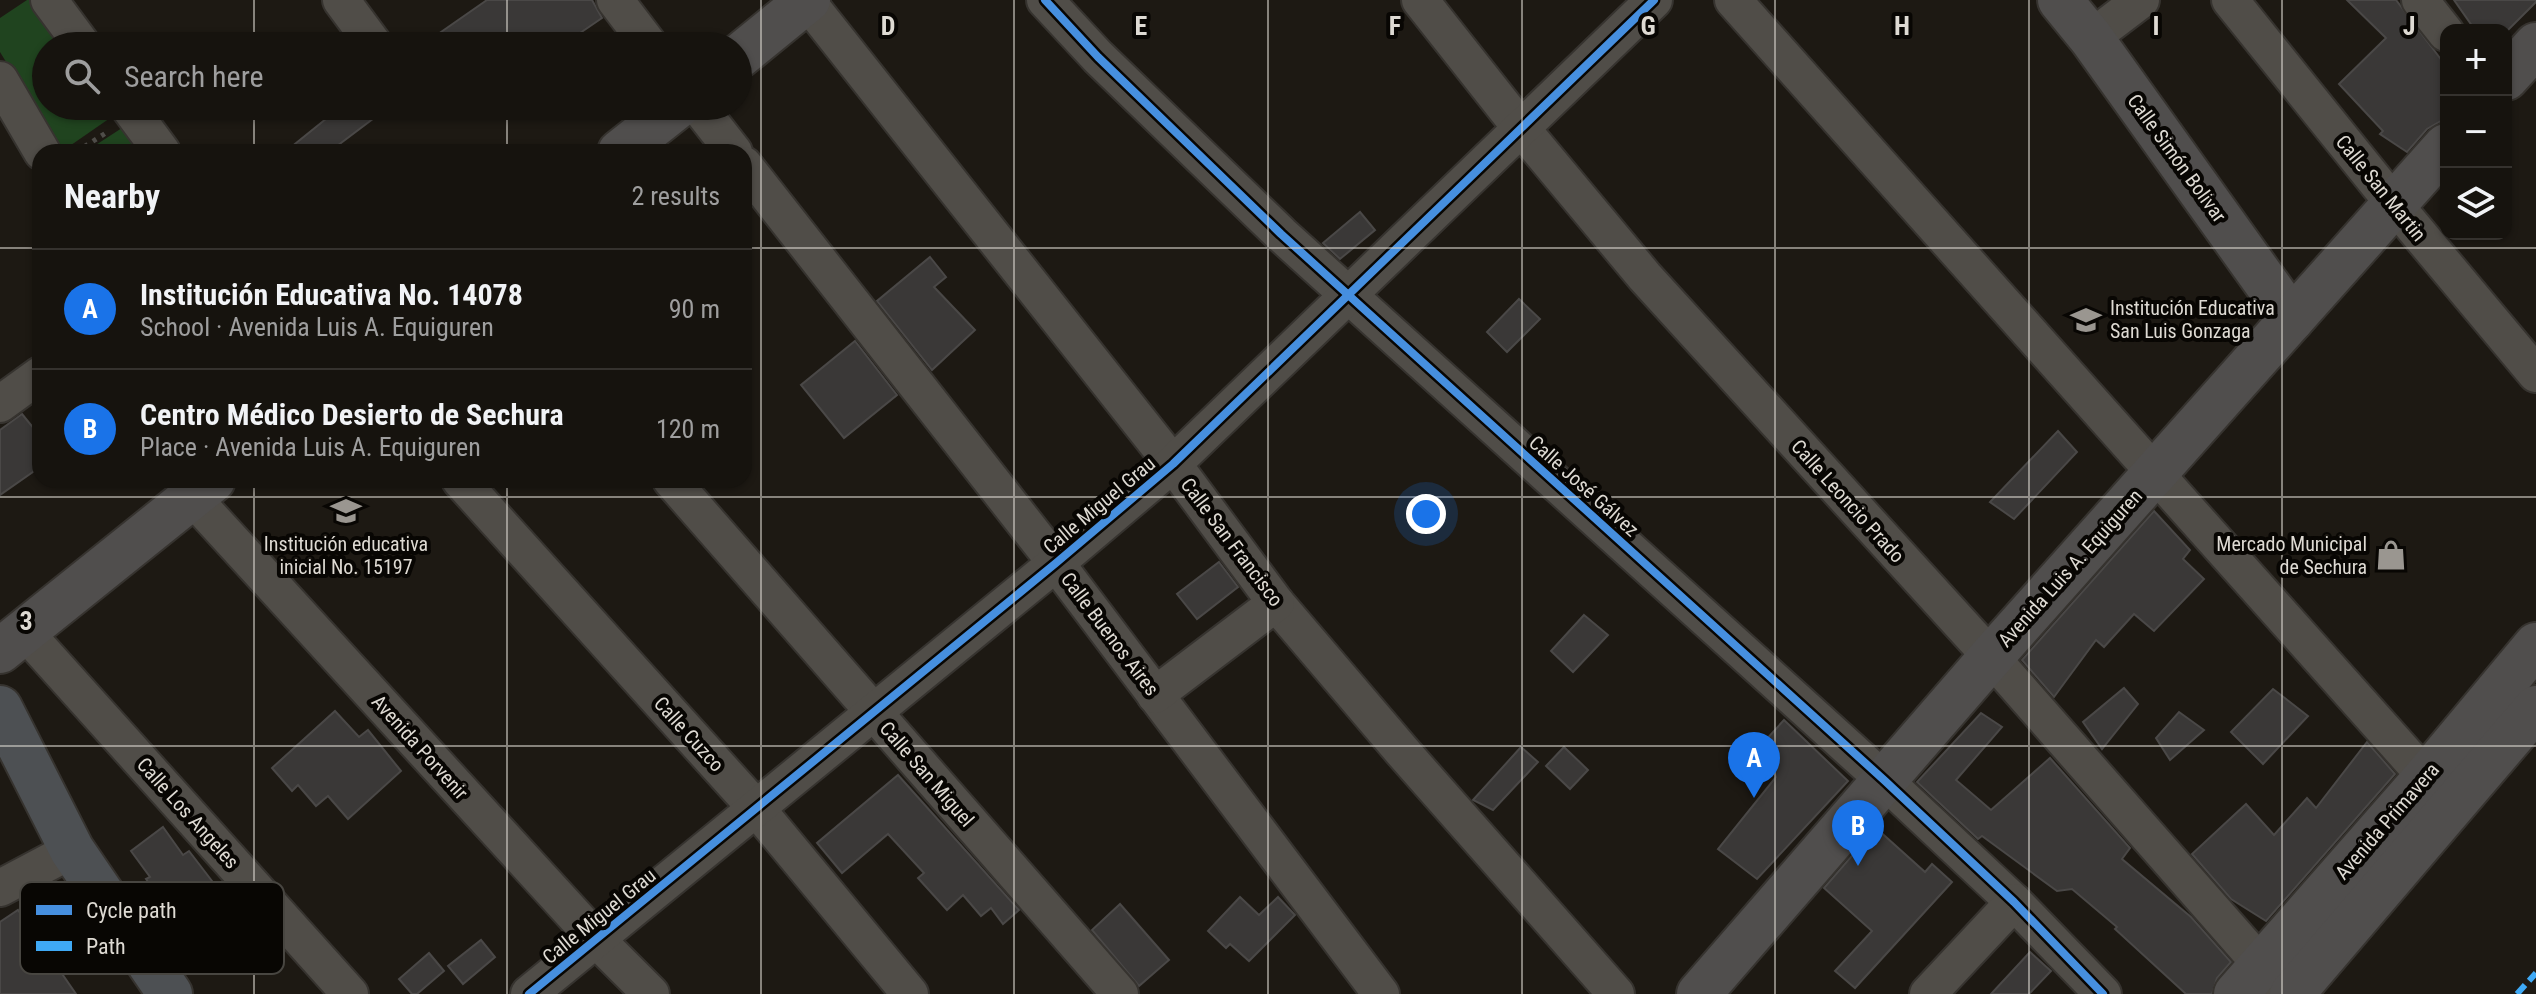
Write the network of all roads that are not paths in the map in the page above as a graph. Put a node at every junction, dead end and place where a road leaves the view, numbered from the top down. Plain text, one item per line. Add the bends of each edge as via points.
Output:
1 (49, 0) edge
2 (341, 0) edge
3 (615, 0) edge
4 (807, 0) edge
5 (1045, 0) edge
6 (1420, 0) edge
7 (1654, 0) edge
8 (1733, 0) edge
9 (2060, 0) edge
10 (2141, 0) edge
11 (2230, 0) edge
12 (2420, 0) edge
13 (2440, 25) edge
14 (73, 32) edge
15 (365, 32) edge
16 (639, 32) edge
17 (2091, 38) junction
18 (752, 45) edge
19 (2536, 45) edge
20 (2512, 71) edge
21 (0, 80) edge
22 (138, 120) edge
23 (660, 120) edge
24 (709, 120) edge
25 (1521, 128) junction
26 (37, 144) edge
27 (156, 144) edge
28 (630, 144) edge
29 (728, 144) edge
30 (2440, 153) edge
31 (752, 175) edge
32 (2394, 204) junction
33 (1350, 295) junction
34 (2292, 319) junction
35 (2536, 374) edge
36 (32, 381) edge
37 (0, 404) edge
38 (1173, 464) junction
39 (2154, 474) junction
40 (467, 488) edge
41 (678, 488) edge
42 (202, 489) edge
43 (1056, 563) junction
44 (1276, 603) junction
45 (13, 641) edge
46 (2536, 645) edge
47 (1991, 657) junction
48 (1155, 695) junction
49 (0, 708) edge
50 (2536, 708) edge
51 (873, 713) junction
52 (0, 762) edge
53 (2426, 777) junction
54 (1884, 780) junction
55 (756, 808) junction
56 (72, 850) junction
57 (94, 882) edge
58 (243, 882) edge
59 (0, 888) edge
60 (2014, 902) junction
61 (284, 925) edge
62 (596, 939) junction
63 (156, 974) edge
64 (2269, 986) edge
65 (170, 994) edge
66 (350, 994) edge
67 (529, 994) edge
68 (651, 994) edge
69 (910, 994) edge
70 (1120, 994) edge
71 (1381, 994) edge
72 (1616, 994) edge
73 (1699, 994) edge
74 (1928, 994) edge
75 (2103, 994) edge

1 - 14 street
2 - 15 street
3 - 16 street
4 - 18 street
4 - 38 street, Calle San Francisco
5 - 33 street, Calle José Gálvez via 1098,57
6 - 25 street, Calle Leoncio Prado
7 - 25 street, Calle Miguel Grau
8 - 39 street
9 - 17 street, Calle Simón Bolivar
10 - 17 street
11 - 32 street, Calle San Martin
12 - 13 street
17 - 34 street, Calle Simón Bolivar
19 - 20 street
21 - 26 street
22 - 27 street
23 - 28 street
24 - 29 street
25 - 33 street, Calle Miguel Grau
25 - 47 street, Calle Leoncio Prado via 1645,277
30 - 32 street, Avenida Luis A. Equiguren
31 - 43 street, Calle Buenos Aires
32 - 34 street, Avenida Luis A. Equiguren
32 - 35 street, Calle San Martin
33 - 38 street, Calle Miguel Grau
33 - 54 street, Calle José Gálvez
34 - 39 street, Avenida Luis A. Equiguren
36 - 37 street
38 - 43 street, Calle Miguel Grau
38 - 44 street, Calle San Francisco
39 - 47 street, Avenida Luis A. Equiguren
39 - 53 street
40 - 55 street, Calle Cuzco
41 - 51 street, Calle San Miguel
42 - 45 street
42 - 62 street, Avenida Porvenir
43 - 48 street, Calle Buenos Aires
43 - 51 street, Calle Miguel Grau
44 - 48 street
44 - 72 street, Calle San Francisco
45 - 58 street, Calle Los Angeles
46 - 53 street, Avenida Primavera
47 - 54 street, Avenida Luis A. Equiguren
47 - 64 street, Calle Leoncio Prado
48 - 71 street, Calle Buenos Aires
49 - 56 main road
50 - 64 street, Avenida Primavera
51 - 55 street, Calle Miguel Grau
51 - 70 street, Calle San Miguel
52 - 56 main road via 32,822
53 - 64 street, Avenida Primavera
54 - 60 street, Calle José Gálvez
54 - 73 street, Avenida Luis A. Equiguren
55 - 62 street, Calle Miguel Grau
55 - 69 street, Calle Cuzco
56 - 57 main road
56 - 59 street
60 - 74 street
60 - 75 street, Calle José Gálvez
61 - 66 street, Calle Los Angeles
62 - 67 street, Calle Miguel Grau
62 - 68 street, Avenida Porvenir
63 - 65 main road

